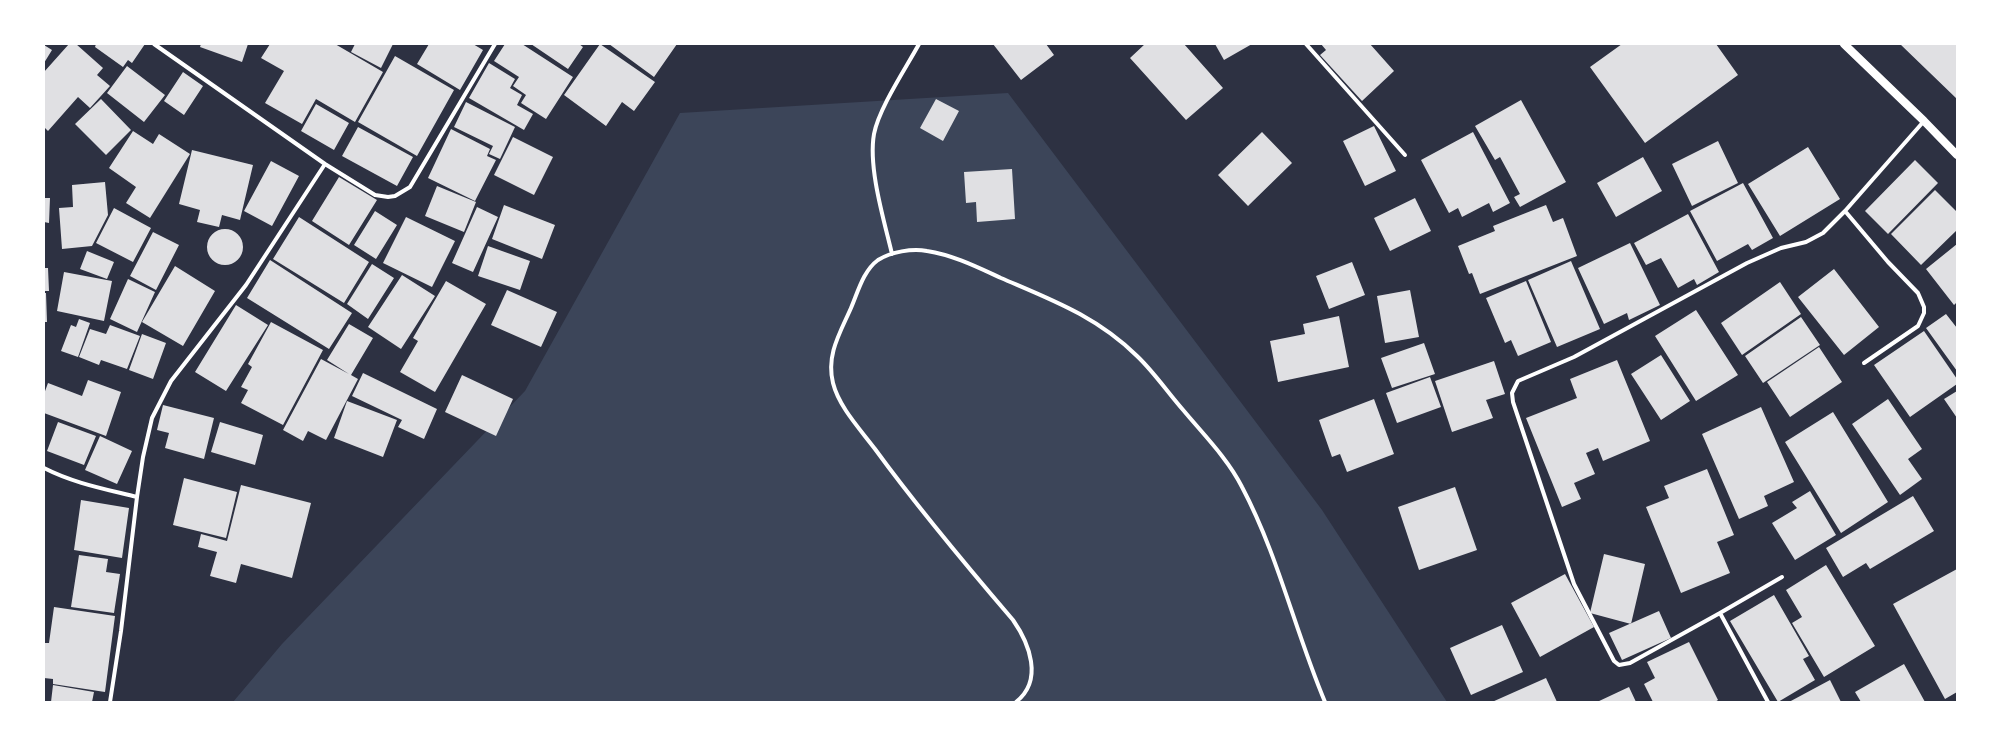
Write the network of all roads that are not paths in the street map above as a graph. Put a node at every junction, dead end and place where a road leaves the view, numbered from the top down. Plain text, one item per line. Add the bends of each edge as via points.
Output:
1 (154, 44) edge
2 (495, 44) edge
3 (919, 44) edge
4 (1306, 44) edge
5 (1844, 44) edge
6 (1924, 121) junction
7 (1405, 155) dead end
8 (1957, 156) edge
9 (325, 164) junction
10 (1845, 211) junction
11 (892, 254) junction
12 (1864, 363) dead end
13 (44, 468) edge
14 (137, 498) junction
15 (1782, 576) dead end
16 (1720, 613) junction
17 (110, 702) edge
18 (1016, 702) edge
19 (1325, 702) edge
20 (1768, 702) edge

1 - 9 street
2 - 9 street via 417,178 405,191 388,197 375,195
3 - 11 street via 878,118 872,148 873,166
4 - 7 street
5 - 6 main road
6 - 8 main road
6 - 10 street
9 - 14 street via 246,285 171,381 152,418
10 - 12 street via 1918,294 1924,307 1918,326
10 - 16 street via 1815,238 1781,248 1747,263 1574,357 1518,382 1514,387 1512,402 1568,568 1580,599 1614,661 1619,665 1630,663
11 - 18 street via 879,260 867,271 833,348 833,382 837,396 914,502 1023,634 1031,653 1032,671 1028,687
11 - 19 street via 924,250 951,256 1095,321 1139,358 1241,483 1268,546
13 - 14 street via 78,482
14 - 17 street
15 - 16 street
16 - 20 street

